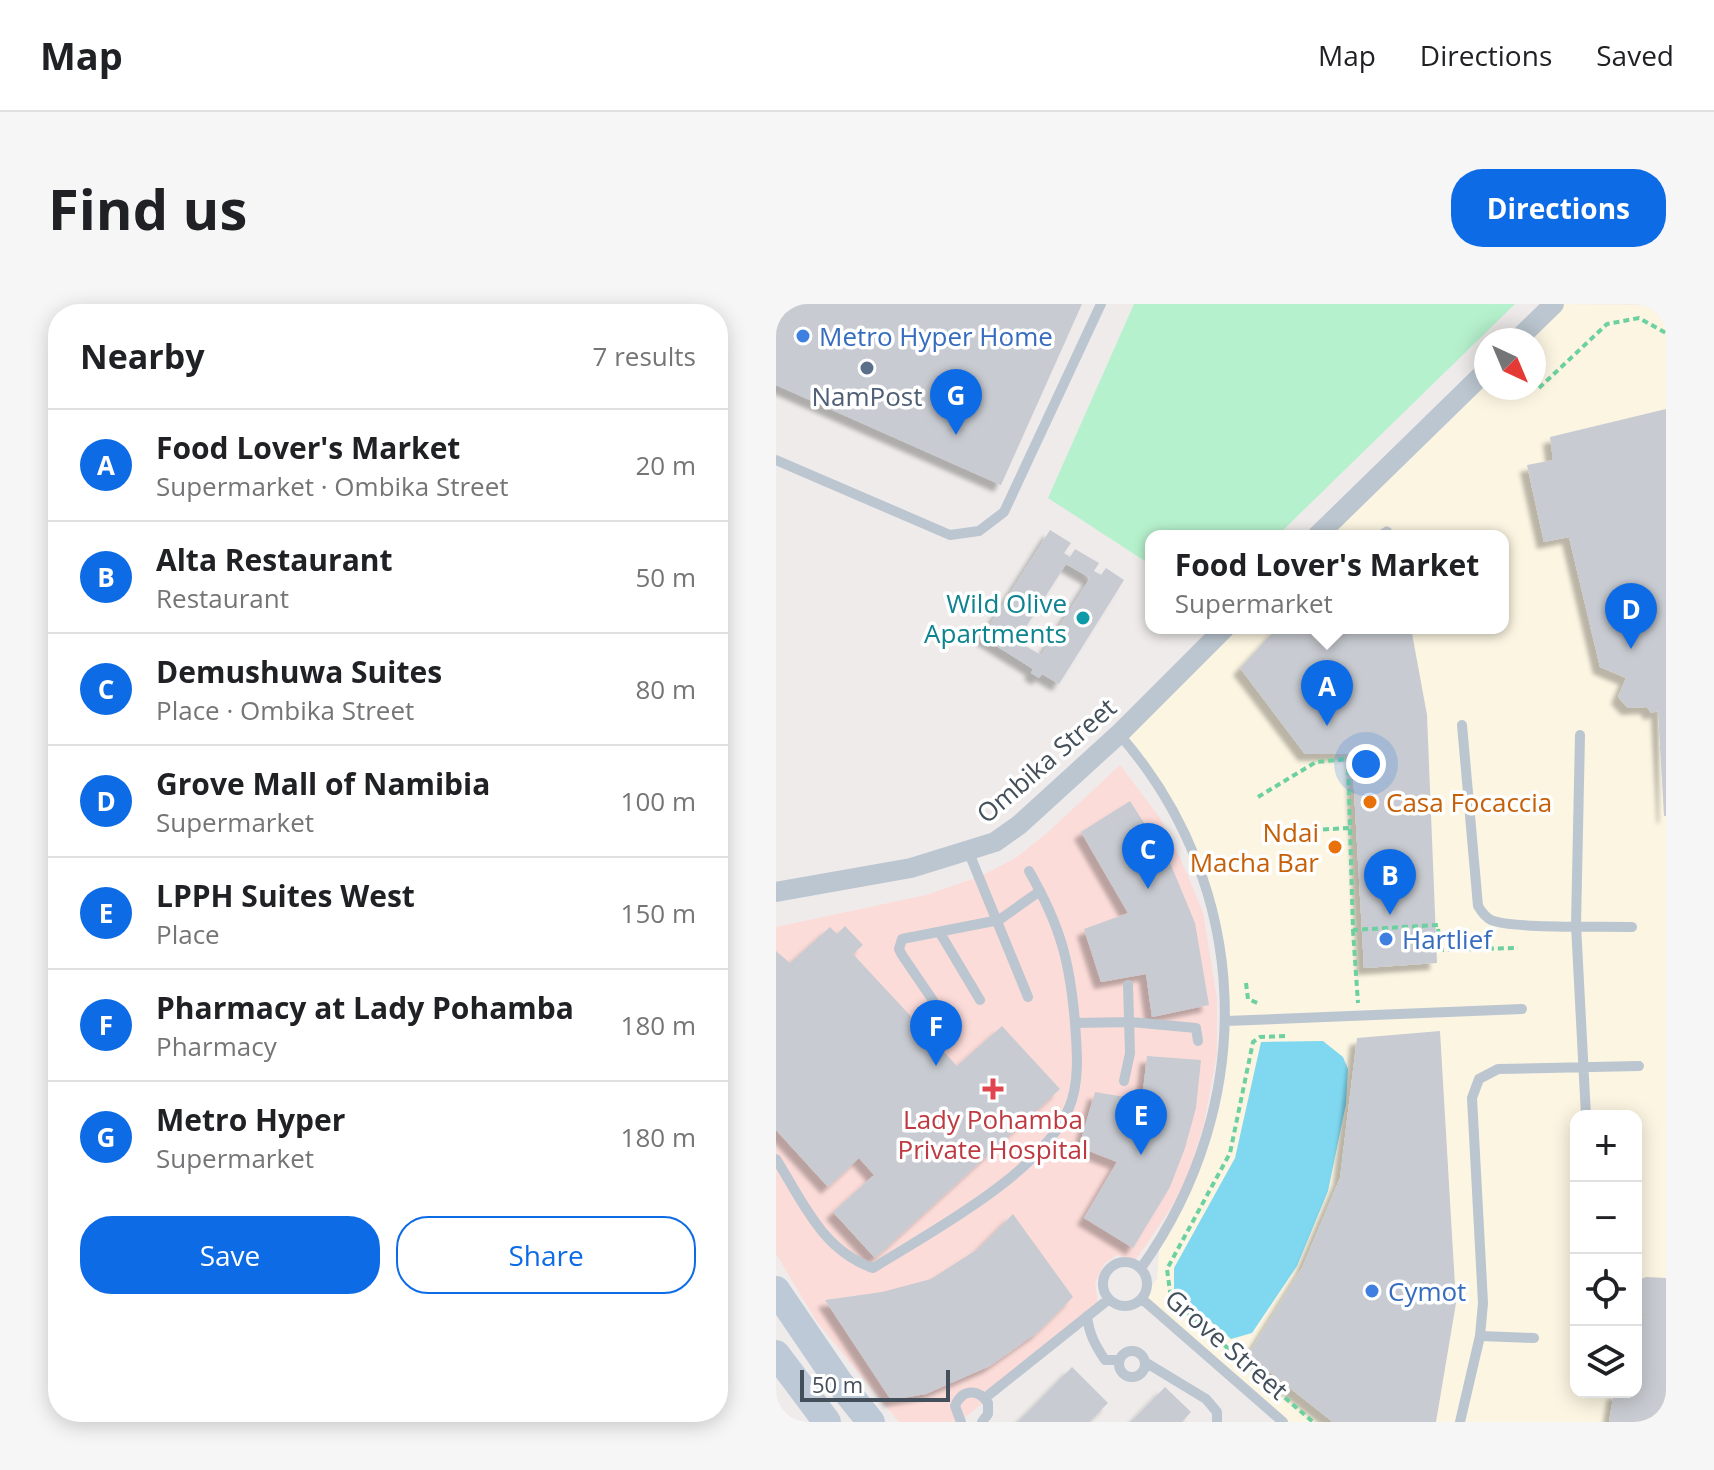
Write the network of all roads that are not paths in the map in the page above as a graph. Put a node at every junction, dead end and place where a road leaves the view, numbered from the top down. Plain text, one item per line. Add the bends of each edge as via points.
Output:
1 (1101, 304) edge
2 (1554, 304) edge
3 (1529, 328) edge
4 (1474, 383) edge
5 (776, 460) edge
6 (1323, 530) edge
7 (1219, 634) edge
8 (1462, 725) dead end
9 (1119, 734) junction
10 (1580, 735) dead end
11 (969, 853) junction
12 (1029, 871) dead end
13 (1040, 891) junction
14 (776, 892) edge
15 (999, 920) junction
16 (1576, 925) junction
17 (1632, 927) dead end
18 (940, 933) junction
19 (1128, 985) dead end
20 (1028, 997) dead end
21 (980, 1000) dead end
22 (1522, 1009) dead end
23 (1226, 1021) junction
24 (1131, 1022) junction
25 (1075, 1023) junction
26 (949, 1024) dead end
27 (1198, 1041) dead end
28 (1639, 1066) dead end
29 (1583, 1067) junction
30 (1124, 1081) dead end
31 (1586, 1110) edge
32 (776, 1159) edge
33 (1141, 1268) junction
34 (776, 1290) edge
35 (1109, 1299) junction
36 (1142, 1299) junction
37 (1087, 1316) junction
38 (1480, 1336) junction
39 (1534, 1338) dead end
40 (776, 1354) edge
41 (1119, 1360) junction
42 (1145, 1362) junction
43 (985, 1398) junction
44 (827, 1422) edge
45 (871, 1422) edge
46 (961, 1422) edge
47 (982, 1422) edge
48 (1217, 1422) edge
49 (1283, 1422) edge
50 (1460, 1422) edge

1 - 5 lane via 1004,512 979,531 950,535
2 - 3 street
4 - 6 street
7 - 9 street, Ombika Street
8 - 16 lane via 1478,906 1491,920
9 - 11 street, Ombika Street via 1019,825
9 - 23 lane via 1157,785 1206,877
10 - 16 lane
11 - 14 street, Ombika Street
11 - 15 lane
12 - 13 lane
13 - 15 lane
13 - 25 lane via 1053,912 1070,967
15 - 18 lane
15 - 20 lane
16 - 17 lane
16 - 29 lane
18 - 21 lane
18 - 26 lane via 906,936 899,949
19 - 24 lane
22 - 23 lane
23 - 33 lane via 1222,1070 1203,1146 1160,1241
24 - 25 lane
24 - 27 lane via 1198,1023
24 - 30 lane
25 - 32 lane via 1077,1067 1069,1107 1055,1130 1005,1184 873,1268 850,1260 827,1240
28 - 29 lane
29 - 31 lane
29 - 38 lane via 1498,1069 1479,1079 1472,1098 1483,1303
33 - 35 lane via 1127,1262 1113,1266 1103,1285
33 - 36 lane, Grove Street via 1147,1281
34 - 45 main road
35 - 36 lane, Grove Street via 1128,1306
35 - 37 lane
36 - 49 lane, Grove Street
37 - 41 lane via 1096,1348 1105,1360
37 - 43 lane
38 - 39 lane
38 - 50 lane
40 - 44 main road
41 - 42 lane via 1133,1351
41 - 42 lane via 1121,1372 1131,1377 1142,1373
42 - 48 lane via 1206,1399 1217,1412
43 - 46 lane via 970,1392 960,1396 954,1411
43 - 47 lane via 988,1408

